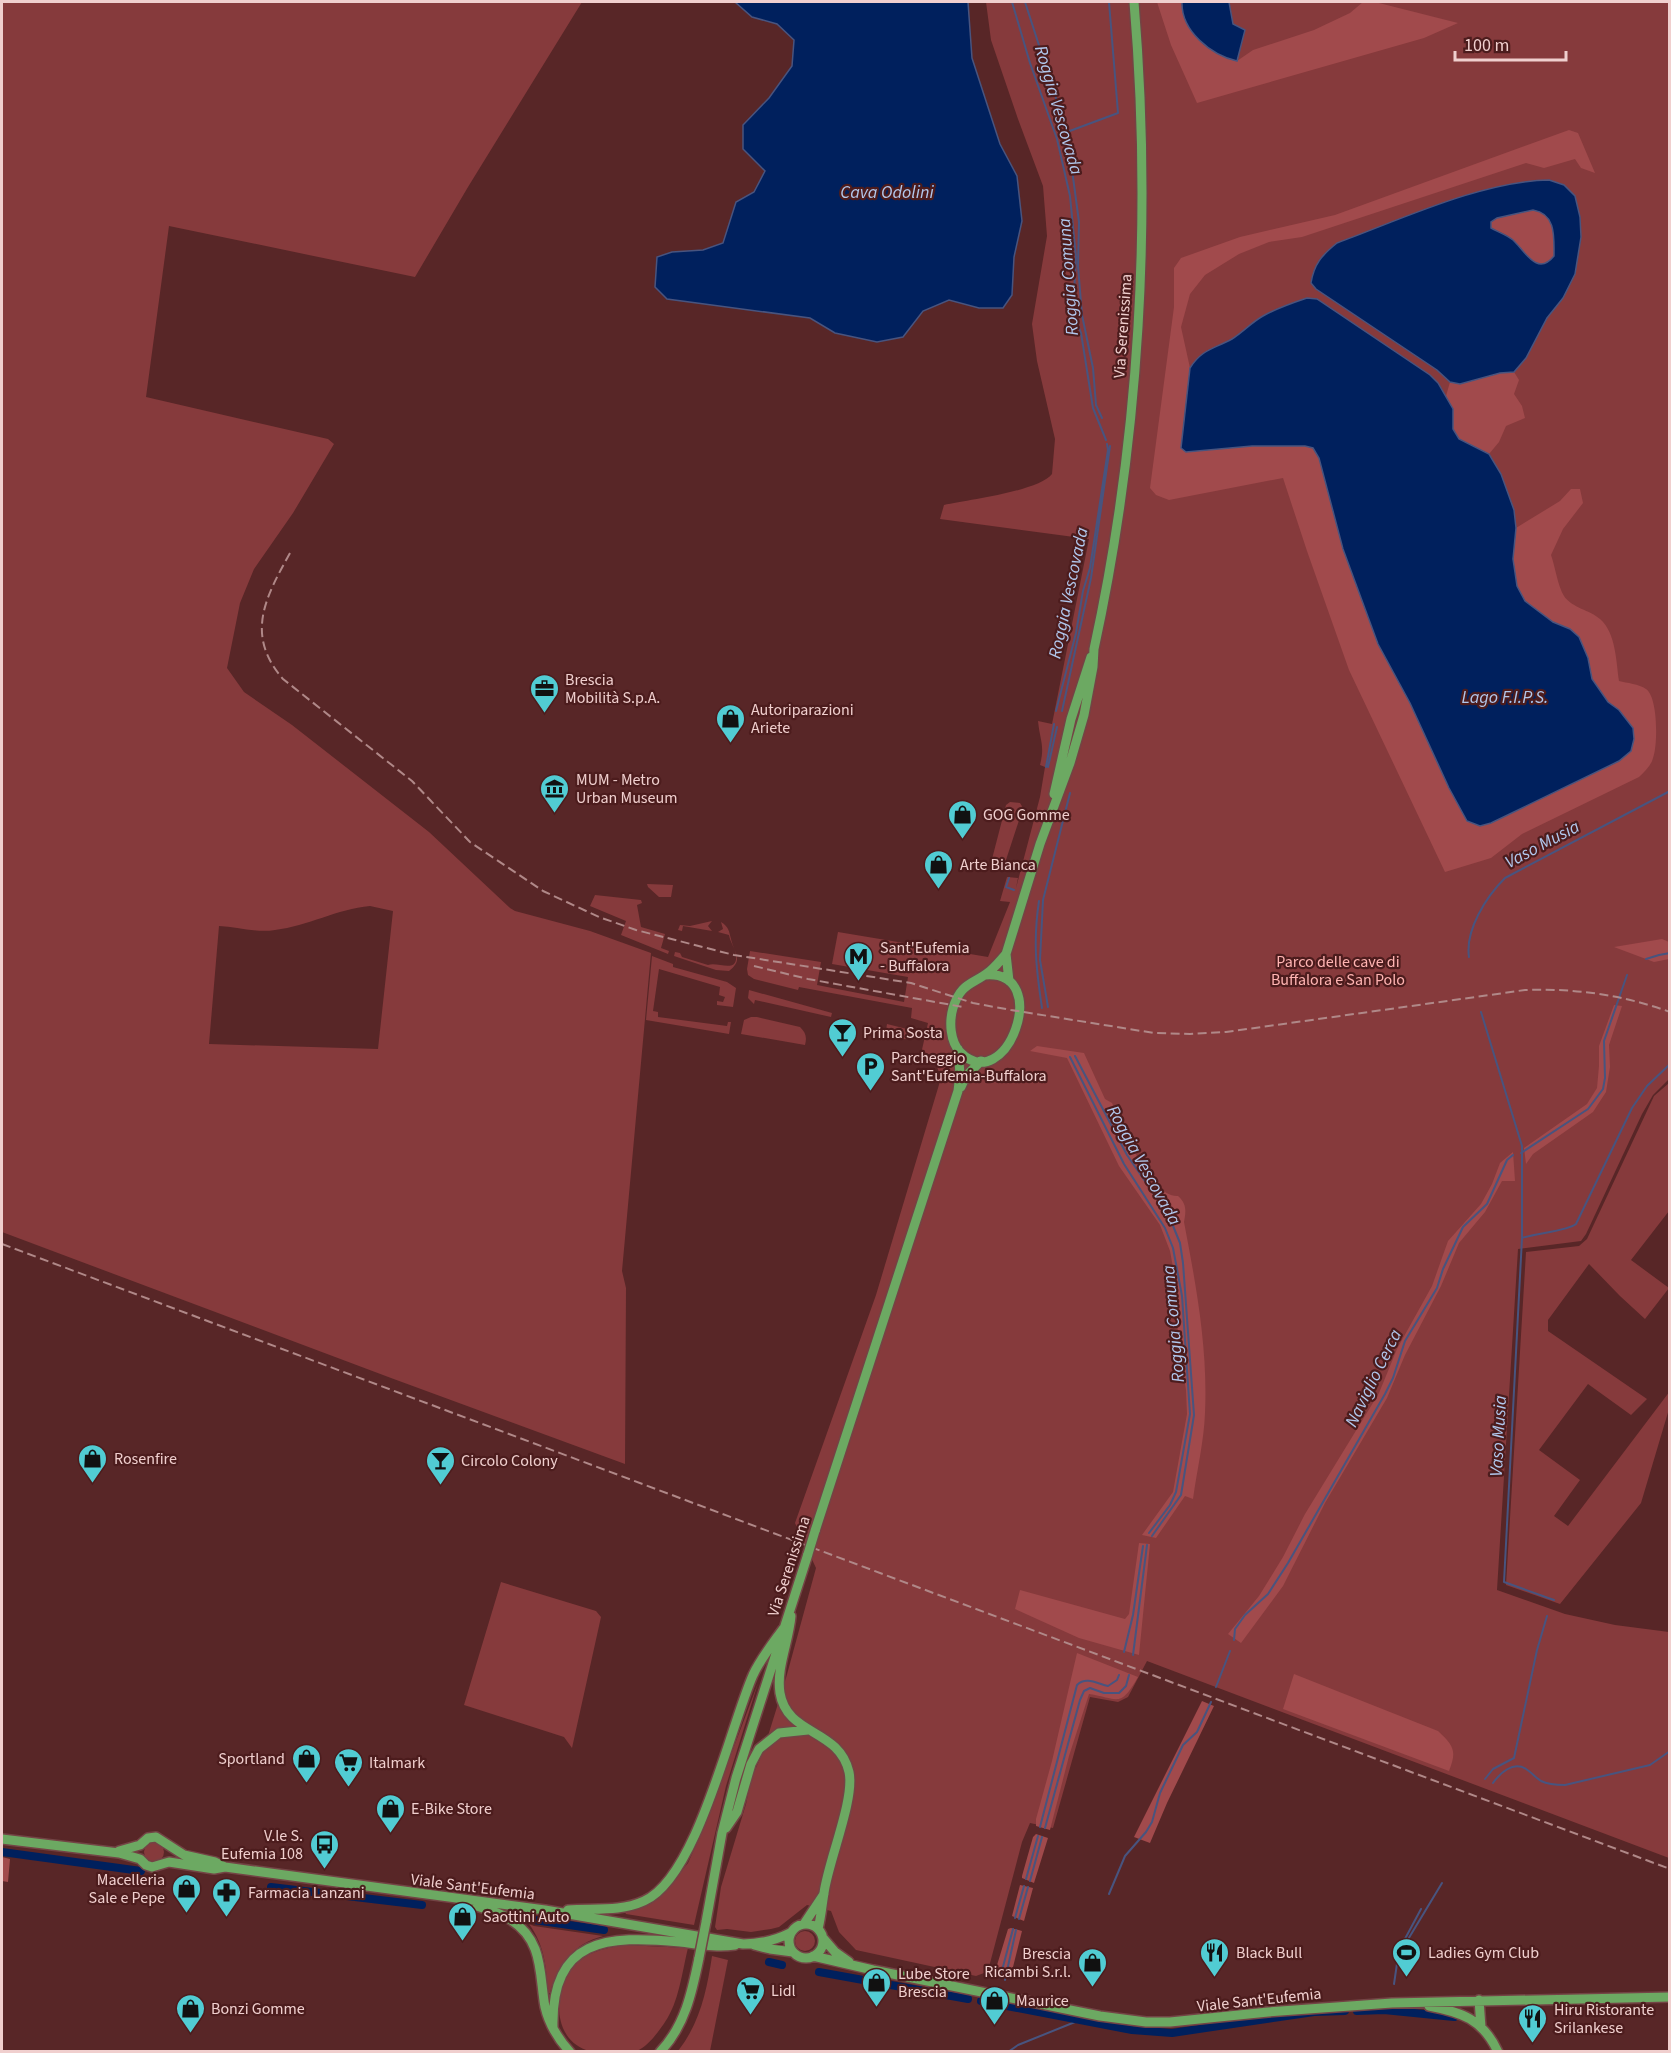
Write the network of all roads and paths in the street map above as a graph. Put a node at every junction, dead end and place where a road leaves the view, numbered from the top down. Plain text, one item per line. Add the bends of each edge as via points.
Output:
1 (1134, 2) edge
2 (1094, 649) junction
3 (1071, 719) junction
4 (1071, 763) junction
5 (1051, 812) junction
6 (1006, 954) junction
7 (985, 975) junction
8 (1009, 981) junction
9 (958, 1049) junction
10 (981, 1061) junction
11 (958, 1091) junction
12 (793, 1599) junction
13 (783, 1629) junction
14 (808, 1730) junction
15 (722, 1833) junction
16 (2, 1839) edge
17 (140, 1845) junction
18 (167, 1846) junction
19 (112, 1852) junction
20 (140, 1859) junction
21 (165, 1862) junction
22 (225, 1867) junction
23 (824, 1894) junction
24 (464, 1900) junction
25 (552, 1911) junction
26 (804, 1924) junction
27 (818, 1929) junction
28 (790, 1933) junction
29 (823, 1938) junction
30 (747, 1944) junction
31 (793, 1952) junction
32 (813, 1956) junction
33 (856, 1966) junction
34 (1670, 1997) edge
35 (1479, 2000) junction
36 (1414, 2003) junction
37 (553, 2027) junction
38 (1481, 2027) junction
39 (570, 2052) edge
40 (660, 2052) edge
41 (1498, 2052) edge

1 - 2 main road, Via Serenissima via 1142,182 1136,360 1115,539
2 - 3 main road, Via Serenissima
2 - 4 main road, Via Serenissima via 1084,715
3 - 4 main road via 1076,727 1069,752
3 - 5 main road, Via Serenissima
4 - 5 main road, Via Serenissima
5 - 6 main road, Via Serenissima
6 - 7 main road, Via Serenissima
6 - 8 main road, Via Serenissima
7 - 8 main road via 998,975
7 - 9 main road, Via Serenissima via 965,987 953,1007 952,1033
8 - 10 main road, Via Serenissima via 1019,1002 1018,1027 1003,1052
9 - 10 main road via 968,1058
9 - 11 main road, Via Serenissima
10 - 11 main road, Via Serenissima
11 - 12 main road, Via Serenissima, bridge
12 - 13 main road, Via Serenissima
12 - 14 main road via 780,1691 787,1711
13 - 15 main road, Via Serenissima
13 - 25 main road via 754,1674 698,1829 663,1887 646,1900 624,1908
14 - 15 main road via 779,1733 759,1749 738,1812
14 - 23 main road via 837,1748 850,1775 849,1795
15 - 40 main road, Via Serenissima, bridge via 693,1987 675,2033
16 - 19 main road, Viale Sant'Eufemia
17 - 18 main road, Viale Sant'Eufemia via 152,1837
17 - 19 main road, Viale Sant'Eufemia
17 - 20 main road
18 - 21 main road
18 - 22 main road, Viale Sant'Eufemia
19 - 20 main road, Viale Sant'Eufemia
20 - 21 main road, Viale Sant'Eufemia via 153,1867
21 - 22 main road, Viale Sant'Eufemia
22 - 24 main road, Viale Sant'Eufemia
23 - 26 main road
23 - 27 main road
24 - 25 main road, Viale Sant'Eufemia
24 - 37 main road via 502,1915 521,1928 534,1946 541,1967 545,2007
25 - 30 main road, Viale Sant'Eufemia
26 - 27 main road
26 - 28 main road
27 - 29 main road
28 - 30 main road, Viale Sant'Eufemia
28 - 31 main road
29 - 32 main road via 822,1947
29 - 33 main road, Viale Sant'Eufemia
30 - 31 main road, Viale Sant'Eufemia
30 - 37 main road via 719,1947 645,1939 611,1941 590,1948 572,1960 560,1977
31 - 32 main road via 804,1958
32 - 33 main road, Viale Sant'Eufemia
33 - 36 main road, Viale Sant'Eufemia via 1146,2022
34 - 35 main road, Viale Sant'Eufemia
35 - 36 main road, Viale Sant'Eufemia
35 - 38 main road
36 - 38 main road via 1468,2016
37 - 39 main road
38 - 41 main road

